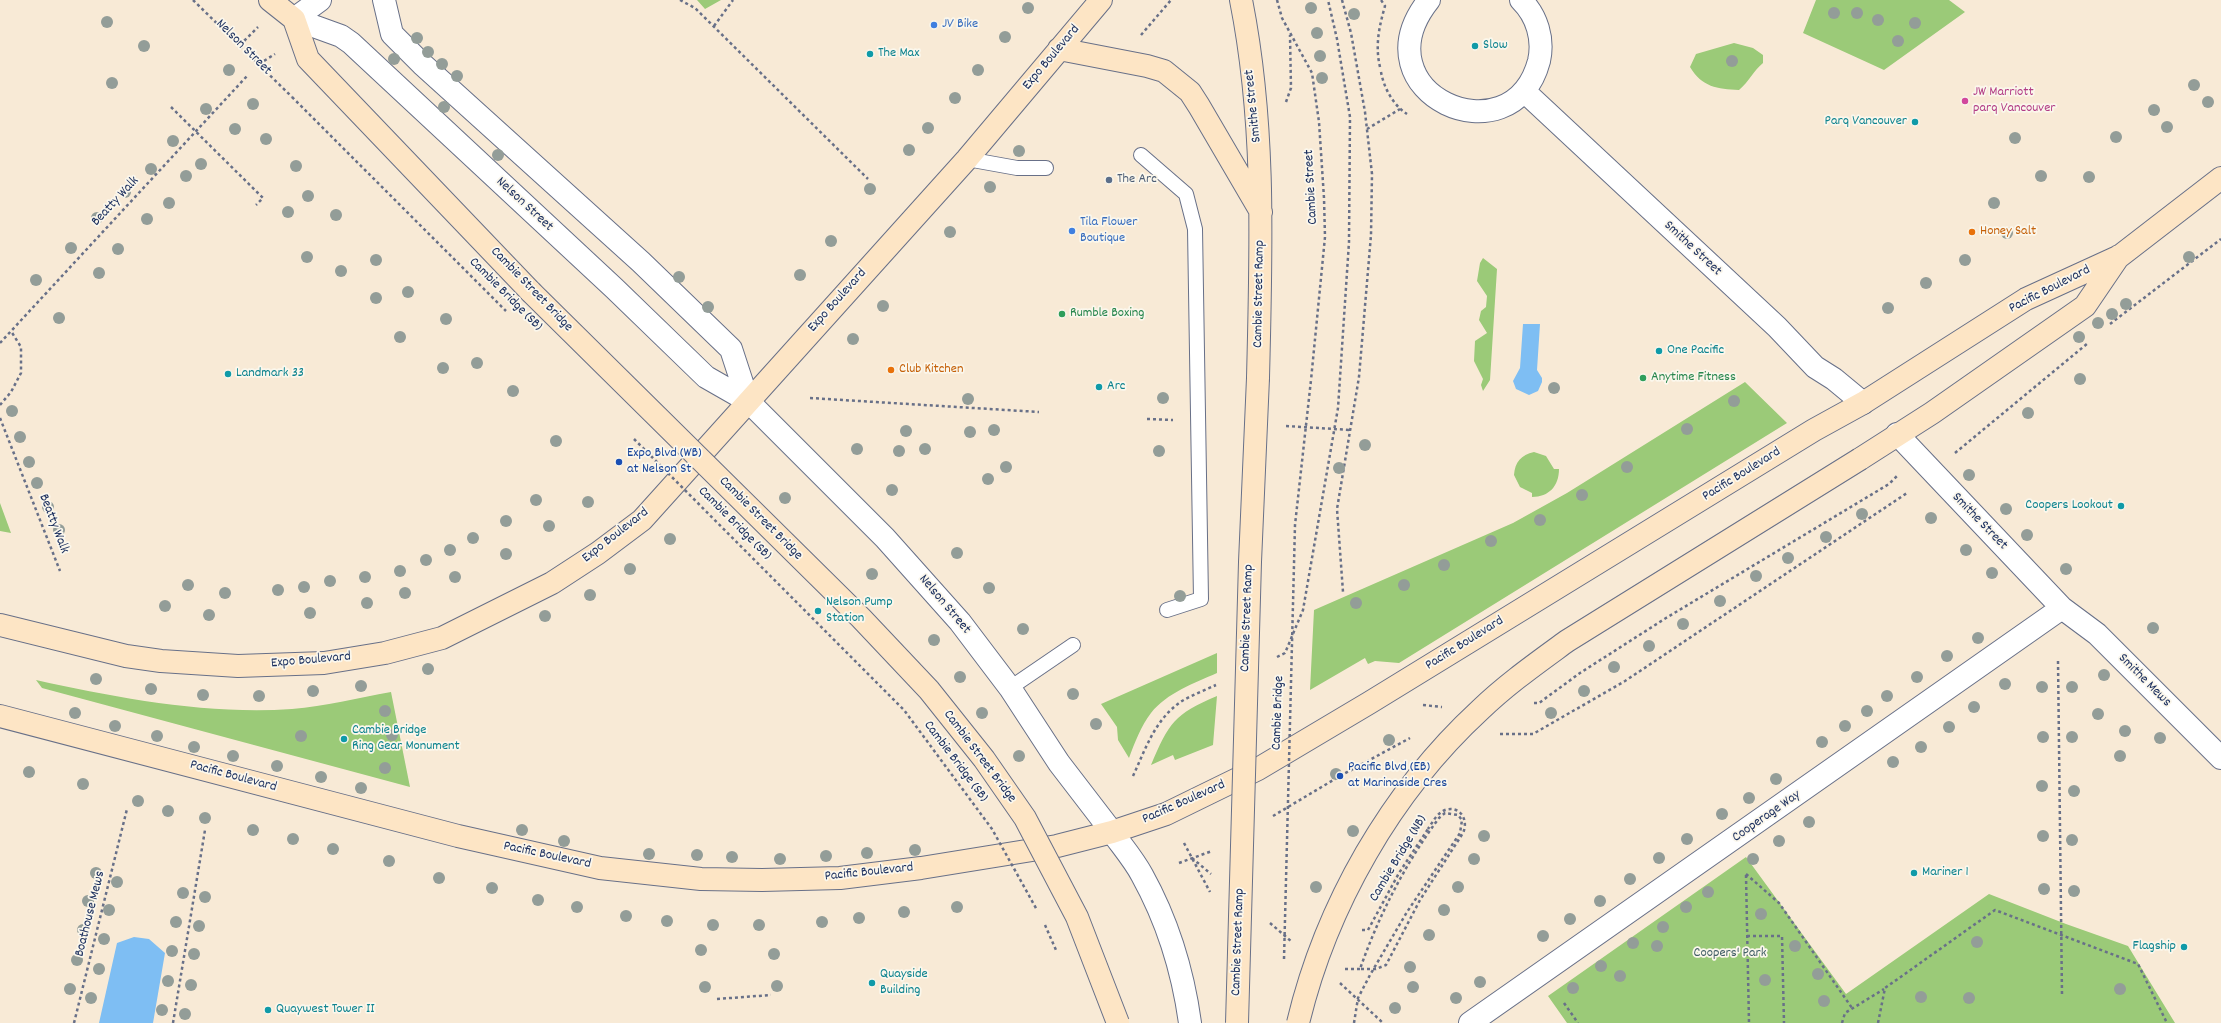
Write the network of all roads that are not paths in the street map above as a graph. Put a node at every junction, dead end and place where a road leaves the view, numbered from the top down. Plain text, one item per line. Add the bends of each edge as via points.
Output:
1 (270, 0) edge
2 (320, 0) edge
3 (384, 0) edge
4 (1101, 0) edge
5 (1241, 0) edge
6 (1429, 0) edge
7 (1521, 0) edge
8 (294, 19) junction
9 (1059, 49) junction
10 (1524, 91) junction
11 (1141, 155) dead end
12 (967, 159) junction
13 (1046, 168) dead end
14 (2221, 178) edge
15 (1262, 213) junction
16 (2120, 256) junction
17 (748, 401) junction
18 (1863, 403) junction
19 (1898, 434) junction
20 (2062, 608) junction
21 (1167, 610) dead end
22 (0, 625) edge
23 (1073, 645) dead end
24 (1010, 688) junction
25 (0, 716) edge
26 (2221, 758) edge
27 (1112, 832) junction
28 (1118, 1023) edge
29 (1190, 1023) edge
30 (1237, 1023) edge
31 (1298, 1023) edge
32 (1470, 1023) edge

1 - 8 main road, Nelson Street
2 - 8 street
3 - 17 street, Nelson Street via 392,34 641,262 730,349
4 - 9 main road, Expo Boulevard
5 - 15 main road, Smithe Street via 1254,88
6 - 10 street via 1417,15 1410,35 1410,56 1416,76 1429,93 1446,105 1473,112 1487,111 1507,104
7 - 10 street via 1529,9 1539,29 1541,52 1535,74
8 - 17 street, Nelson Street via 341,36 351,43 706,377
8 - 28 main road, Cambie Street Bridge, bridge via 308,59 531,292 861,618 929,690 984,759 1025,818 1077,917
9 - 12 main road, Expo Boulevard
9 - 15 main road via 1148,66 1179,81 1199,106
10 - 18 street, Smithe Street via 1777,327 1815,367
11 - 21 lane via 1186,194 1195,229 1201,599
12 - 13 lane via 1018,168
12 - 17 main road, Expo Boulevard
14 - 16 main road, Pacific Boulevard
15 - 30 main road, Cambie Street Ramp, bridge
16 - 18 main road, Pacific Boulevard via 2026,299
16 - 19 main road via 2085,306
17 - 22 main road, Expo Boulevard via 636,525 552,583 442,638 385,653 324,663 238,666 161,662 126,656
17 - 24 street, Nelson Street via 885,538 960,622
18 - 27 main road, Pacific Boulevard via 1814,430 1258,769 1166,814
19 - 20 street, Smithe Street
19 - 31 main road, bridge via 1567,640 1479,710 1435,757 1404,796 1373,842 1346,892 1323,943 1304,997
20 - 26 street, Smithe Mews via 2097,634
20 - 32 street, Cooperage Way
23 - 24 lane
24 - 27 street, Nelson Street via 1059,763
25 - 27 main road, Pacific Boulevard via 465,838 557,860 650,874 701,879 840,878 1027,851
27 - 29 street, Nelson Street via 1141,873 1165,924 1176,957

